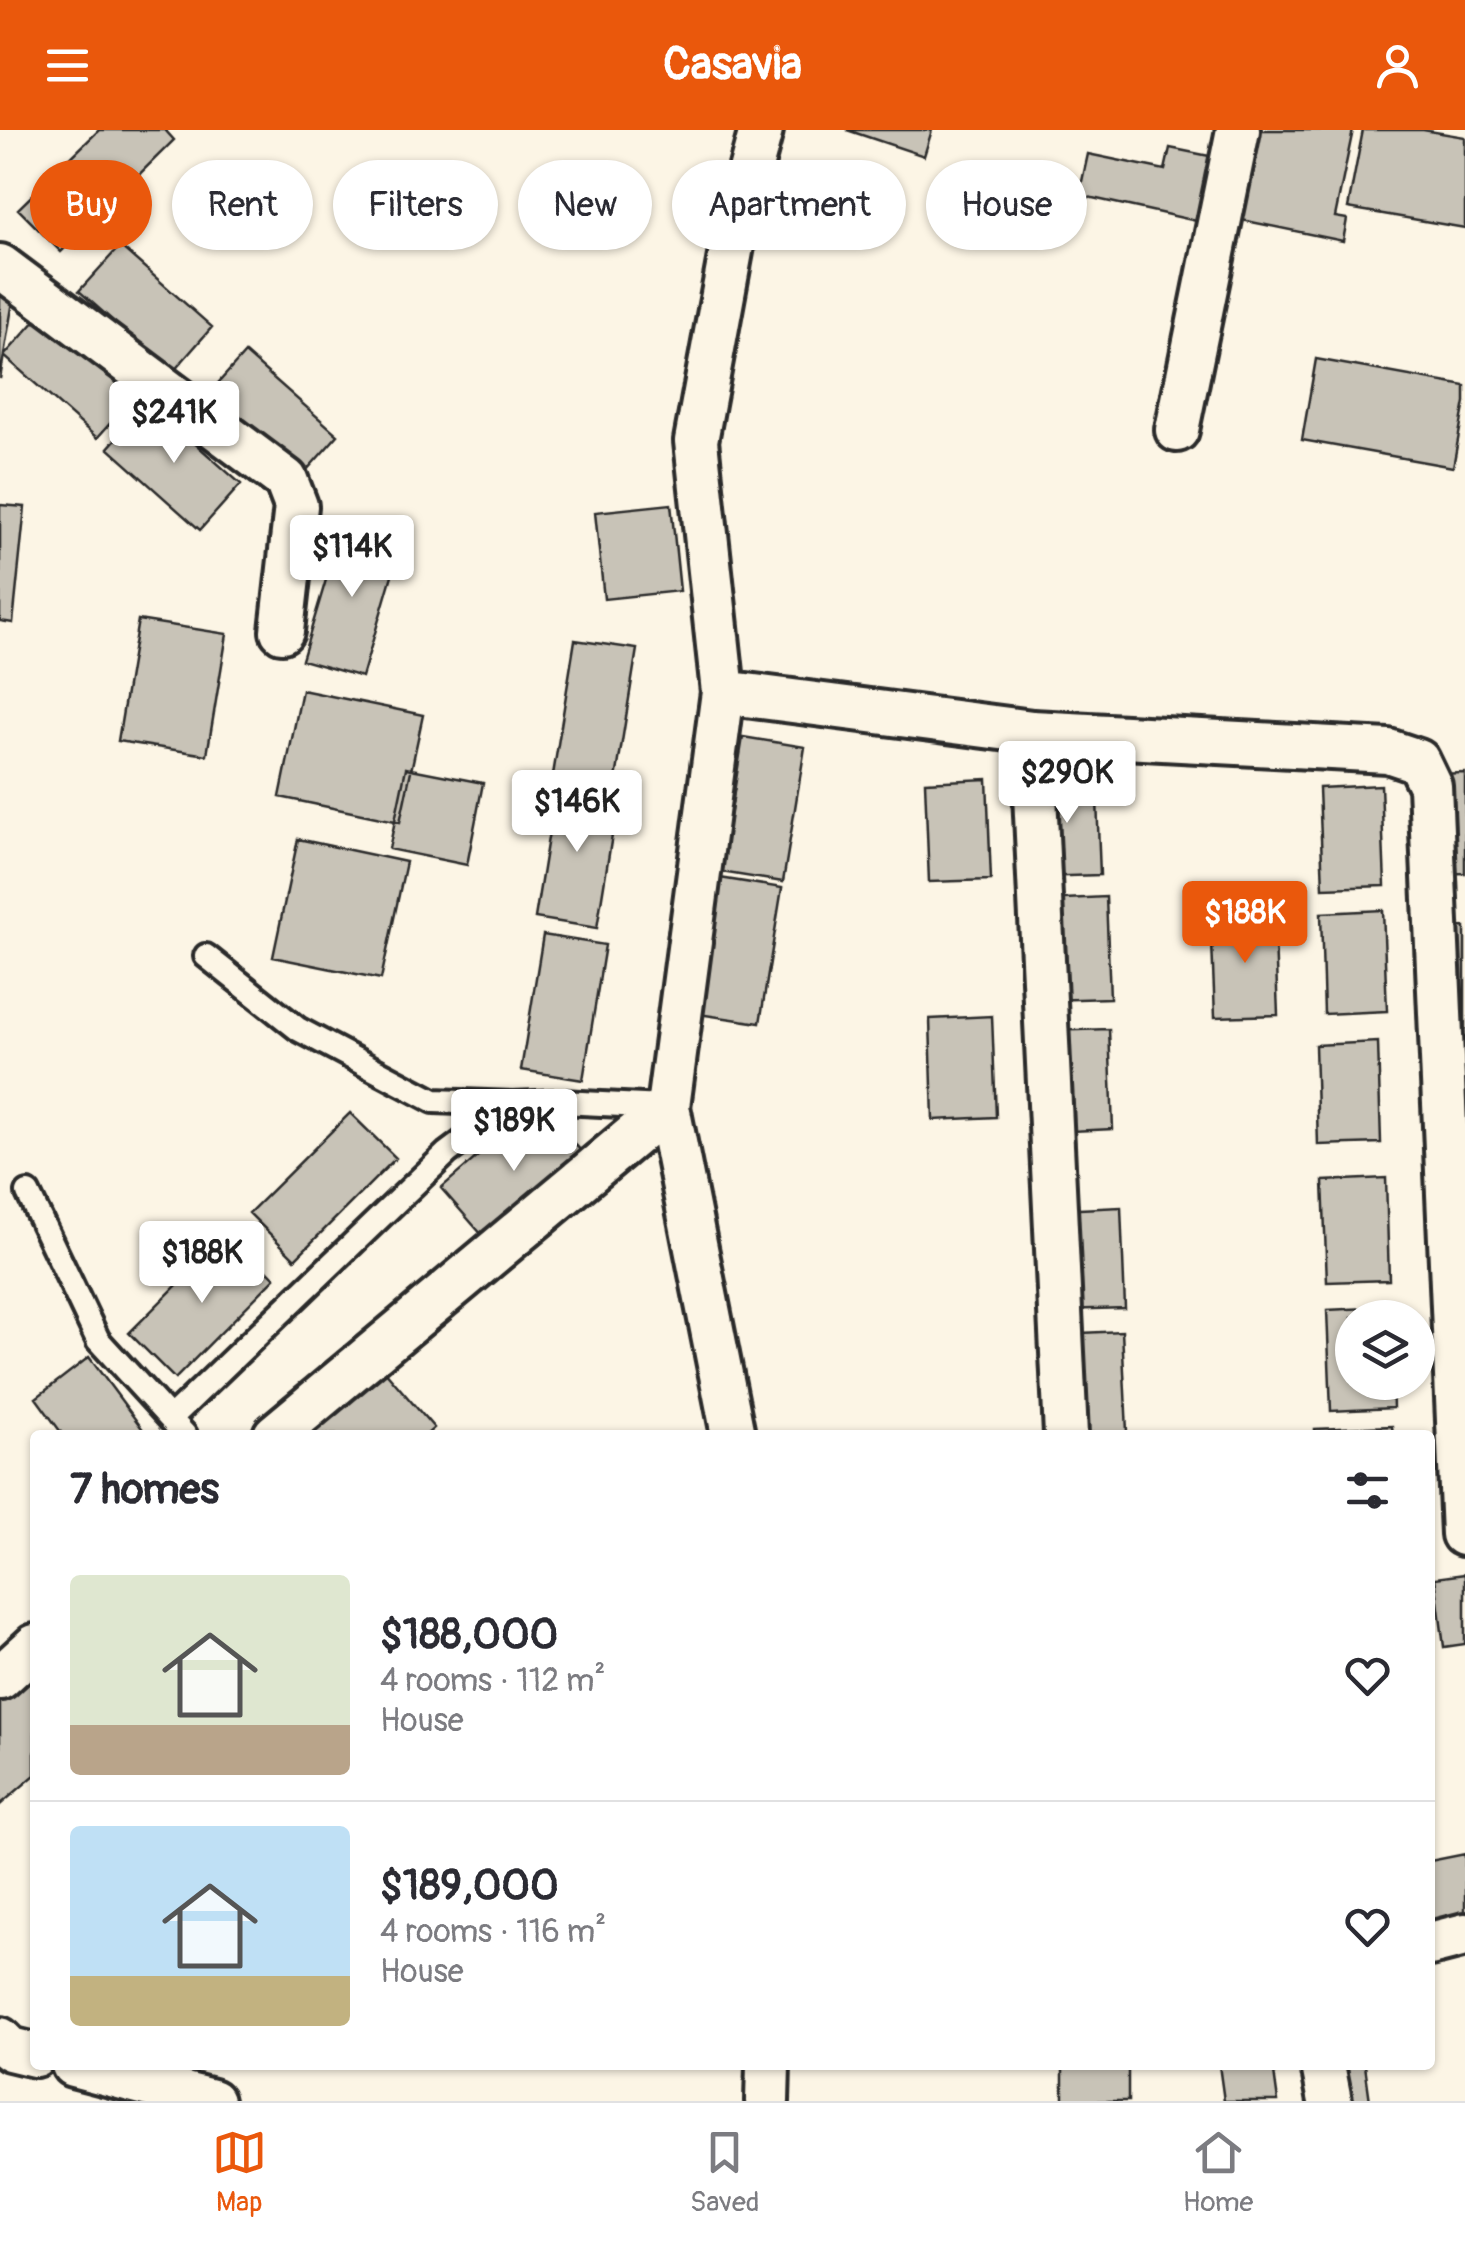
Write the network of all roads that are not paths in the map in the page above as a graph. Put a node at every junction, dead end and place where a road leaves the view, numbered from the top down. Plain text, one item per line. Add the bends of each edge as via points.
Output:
1 (761, 130) edge
2 (1238, 130) edge
3 (0, 266) edge
4 (1177, 430) dead end
5 (282, 631) dead end
6 (724, 692) junction
7 (1032, 732) junction
8 (206, 956) dead end
9 (513, 1104) junction
10 (668, 1107) junction
11 (28, 1193) dead end
12 (177, 1427) edge
13 (280, 1430) edge
14 (732, 1430) edge
15 (1066, 1430) edge
16 (1453, 1536) edge
17 (30, 1651) edge
18 (0, 1678) edge
19 (1465, 1935) edge
20 (1435, 1943) edge
21 (0, 2039) edge
22 (30, 2054) edge
23 (91, 2070) edge
24 (768, 2070) edge
25 (1324, 2070) edge
26 (212, 2101) edge
27 (767, 2101) edge
28 (1330, 2101) edge

1 - 6 street via 736,224 696,441
2 - 4 street
3 - 5 street via 286,480 296,506
6 - 7 street
6 - 10 street
7 - 15 street
7 - 16 street via 1388,751 1418,761 1430,786
8 - 9 lane via 298,1029 434,1101
9 - 10 lane
9 - 12 lane via 447,1153
10 - 13 street
10 - 14 street
11 - 12 lane via 98,1340
17 - 18 street
19 - 20 street
21 - 22 street
23 - 26 street
24 - 27 street
25 - 28 street

